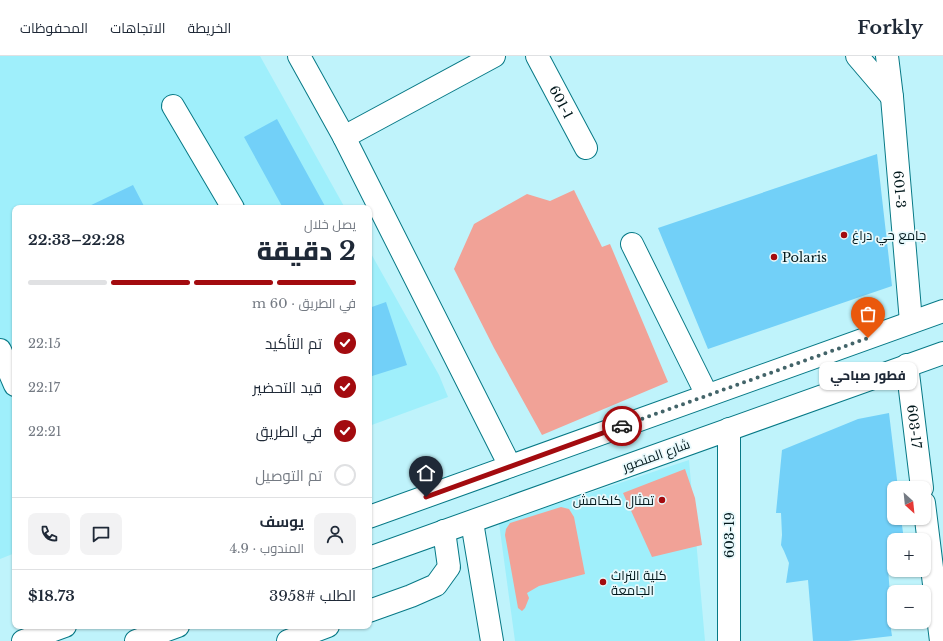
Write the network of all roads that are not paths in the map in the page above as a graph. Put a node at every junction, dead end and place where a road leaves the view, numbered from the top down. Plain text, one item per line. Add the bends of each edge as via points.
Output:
1 (299, 56) edge
2 (494, 56) edge
3 (537, 56) edge
4 (857, 56) edge
5 (887, 56) edge
6 (892, 98) junction
7 (173, 106) dead end
8 (344, 137) junction
9 (586, 148) dead end
10 (231, 205) edge
11 (632, 244) dead end
12 (943, 310) edge
13 (911, 322) junction
14 (0, 350) edge
15 (943, 352) edge
16 (907, 365) junction
17 (12, 379) edge
18 (707, 395) junction
19 (729, 429) junction
20 (510, 466) junction
21 (921, 481) edge
22 (372, 516) edge
23 (472, 522) junction
24 (927, 525) edge
25 (444, 531) junction
26 (372, 557) edge
27 (372, 610) edge
28 (57, 629) edge
29 (170, 629) edge
30 (320, 629) edge
31 (23, 641) edge
32 (136, 641) edge
33 (288, 641) edge
34 (492, 641) edge
35 (729, 641) edge
36 (941, 641) edge

1 - 8 main road
2 - 8 main road
3 - 9 main road, 601-1
4 - 6 main road
5 - 6 main road, 601-3
6 - 13 main road, 601-3
7 - 10 main road
8 - 20 main road
11 - 18 main road
12 - 13 main road
13 - 18 main road
14 - 17 main road
15 - 16 main road, شارع المنصور
16 - 19 main road, شارع المنصور
16 - 21 main road, 603-17
18 - 20 main road
19 - 23 main road, شارع المنصور
19 - 35 main road, 603-19
20 - 22 main road
23 - 25 main road, شارع المنصور
23 - 34 main road
24 - 36 main road
25 - 26 main road, شارع المنصور
25 - 27 main road via 449,567 436,585
28 - 31 main road
29 - 32 main road
30 - 33 main road

